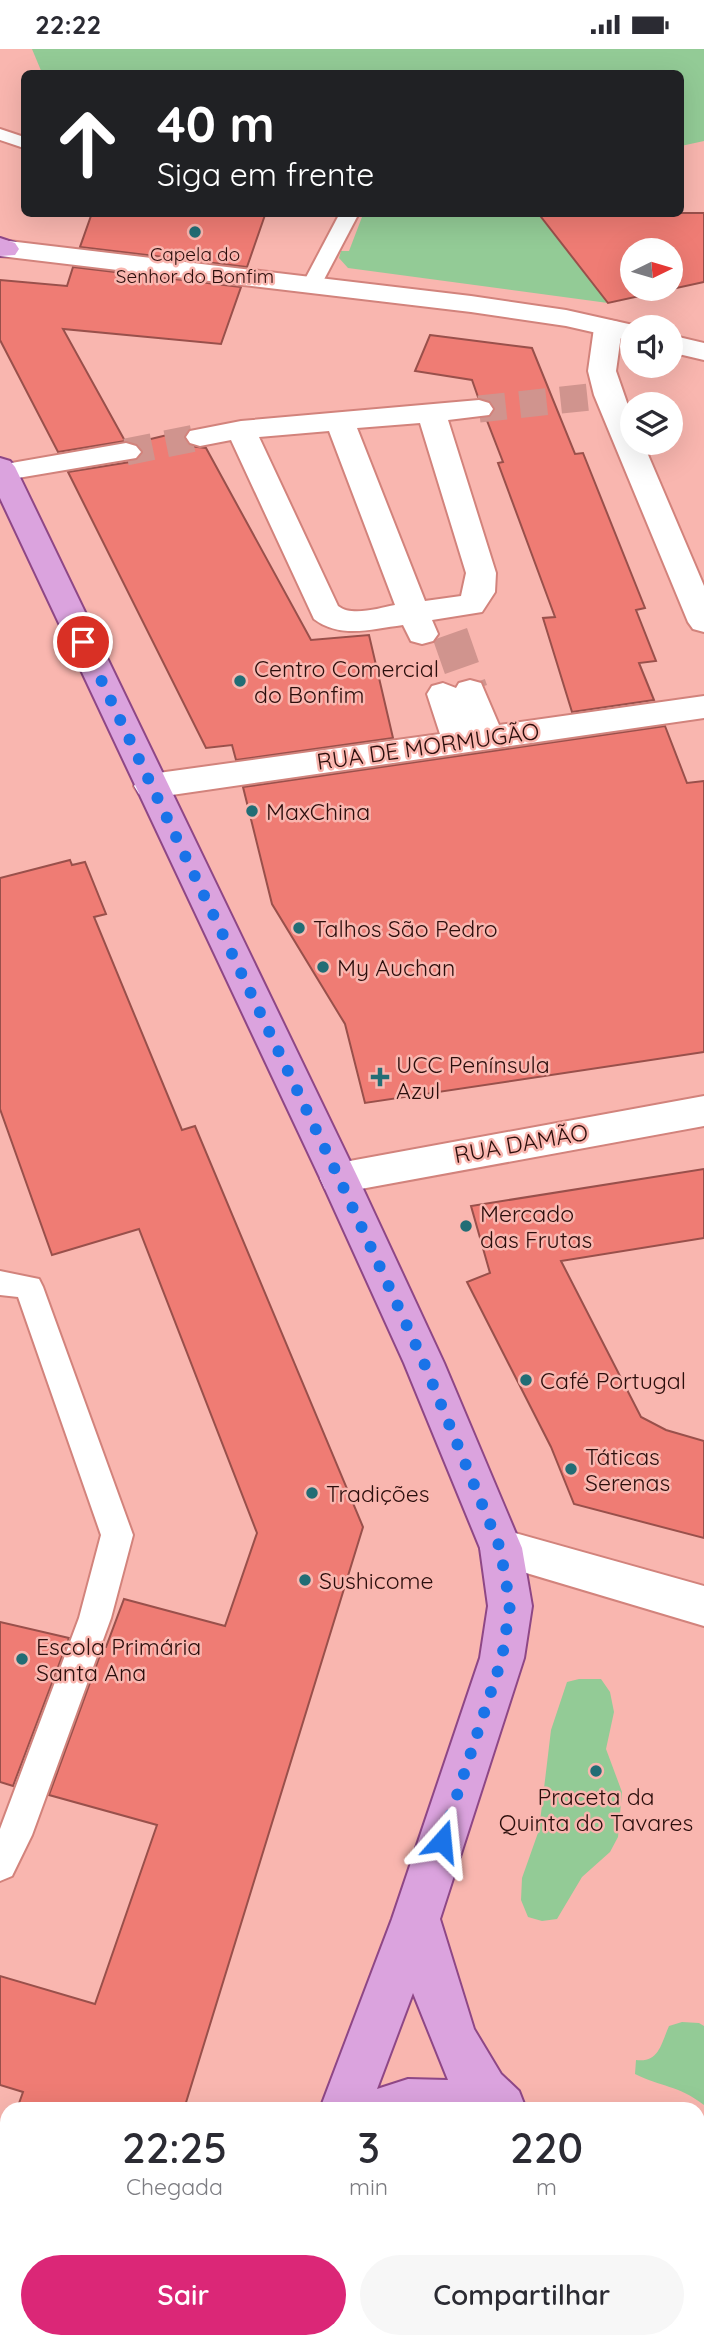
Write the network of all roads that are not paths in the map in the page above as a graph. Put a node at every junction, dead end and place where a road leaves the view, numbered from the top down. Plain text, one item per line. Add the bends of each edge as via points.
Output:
1 (0, 134) edge
2 (21, 142) edge
3 (348, 217) edge
4 (2, 249) edge
5 (312, 285) junction
6 (620, 330) edge
7 (683, 346) edge
8 (704, 352) edge
9 (479, 409) tunnel mouth
10 (431, 412) junction
11 (340, 421) junction
12 (241, 430) junction
13 (200, 437) tunnel mouth
14 (126, 452) tunnel mouth
15 (1, 470) edge
16 (704, 622) edge
17 (432, 623) junction
18 (456, 692) tunnel mouth
19 (704, 707) edge
20 (473, 740) junction
21 (151, 786) junction
22 (704, 1111) edge
23 (339, 1178) junction
24 (0, 1283) edge
25 (500, 1548) junction
26 (704, 1606) edge
27 (0, 1864) edge
28 (416, 1919) junction
29 (348, 2102) edge
30 (496, 2102) edge

1 - 2 lane
3 - 5 lane
4 - 5 street
5 - 6 street via 485,306
6 - 16 street via 602,370 608,395
7 - 8 street
9 - 10 street
10 - 11 street
10 - 17 street via 481,573 480,592 471,605
11 - 12 street
11 - 17 street
12 - 13 street
12 - 17 street via 325,612 337,621
14 - 15 street
15 - 21 main road
18 - 20 street
19 - 20 street, RUA DE MORMUGÃO
20 - 21 street, RUA DE MORMUGÃO
21 - 23 main road
22 - 23 street, RUA DAMÃO
23 - 25 main road via 424,1363
24 - 27 lane via 29,1287 117,1535 95,1618 15,1835
25 - 26 street
25 - 28 main road via 510,1605 502,1658
28 - 29 main road
28 - 30 main road via 441,2011 461,2055

